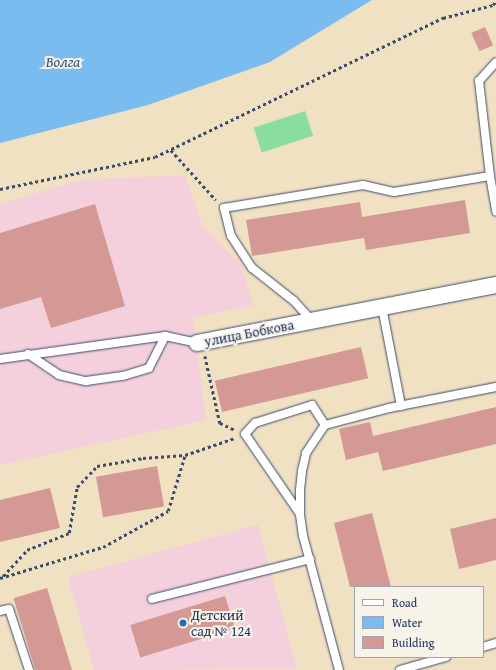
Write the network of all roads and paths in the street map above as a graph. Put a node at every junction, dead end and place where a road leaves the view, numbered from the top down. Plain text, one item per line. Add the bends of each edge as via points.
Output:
1 (496, 1) edge
2 (496, 62) edge
3 (171, 150) junction
4 (490, 176) junction
5 (0, 189) edge
6 (224, 208) junction
7 (496, 211) edge
8 (496, 285) edge
9 (382, 307) junction
10 (312, 321) junction
11 (165, 336) junction
12 (199, 342) junction
13 (28, 354) junction
14 (0, 360) edge
15 (496, 387) edge
16 (401, 406) junction
17 (325, 425) junction
18 (245, 434) junction
19 (185, 455) junction
20 (300, 514) junction
21 (310, 559) junction
22 (1, 578) edge
23 (152, 599) dead end
24 (0, 611) edge
25 (496, 643) edge
26 (484, 647) edge
27 (442, 658) edge
28 (29, 670) edge
29 (339, 670) edge
30 (400, 670) edge

1 - 3 path via 493,5 443,18
2 - 4 lane via 478,81
3 - 5 path via 155,157
3 - 6 path
4 - 6 lane via 394,192 363,185
4 - 7 lane
6 - 10 lane via 231,236 252,268 294,301
8 - 9 street, улица Бобкова
9 - 10 street, улица Бобкова
9 - 16 lane
10 - 12 street, улица Бобкова
11 - 12 lane, улица Бобкова
11 - 13 lane, улица Бобкова
11 - 13 lane via 149,368 123,376 86,381 59,375
12 - 18 path via 220,423
13 - 14 lane, улица Бобкова
15 - 16 lane
16 - 17 lane
17 - 18 lane via 312,405 255,423
17 - 20 lane via 306,453 302,471
18 - 19 path
18 - 20 lane
19 - 22 path via 168,511 103,547
19 - 22 path via 143,458 97,466 77,487 69,533 27,550
20 - 21 lane
21 - 23 lane
21 - 29 lane
24 - 28 lane via 9,609
25 - 26 lane
27 - 30 lane

